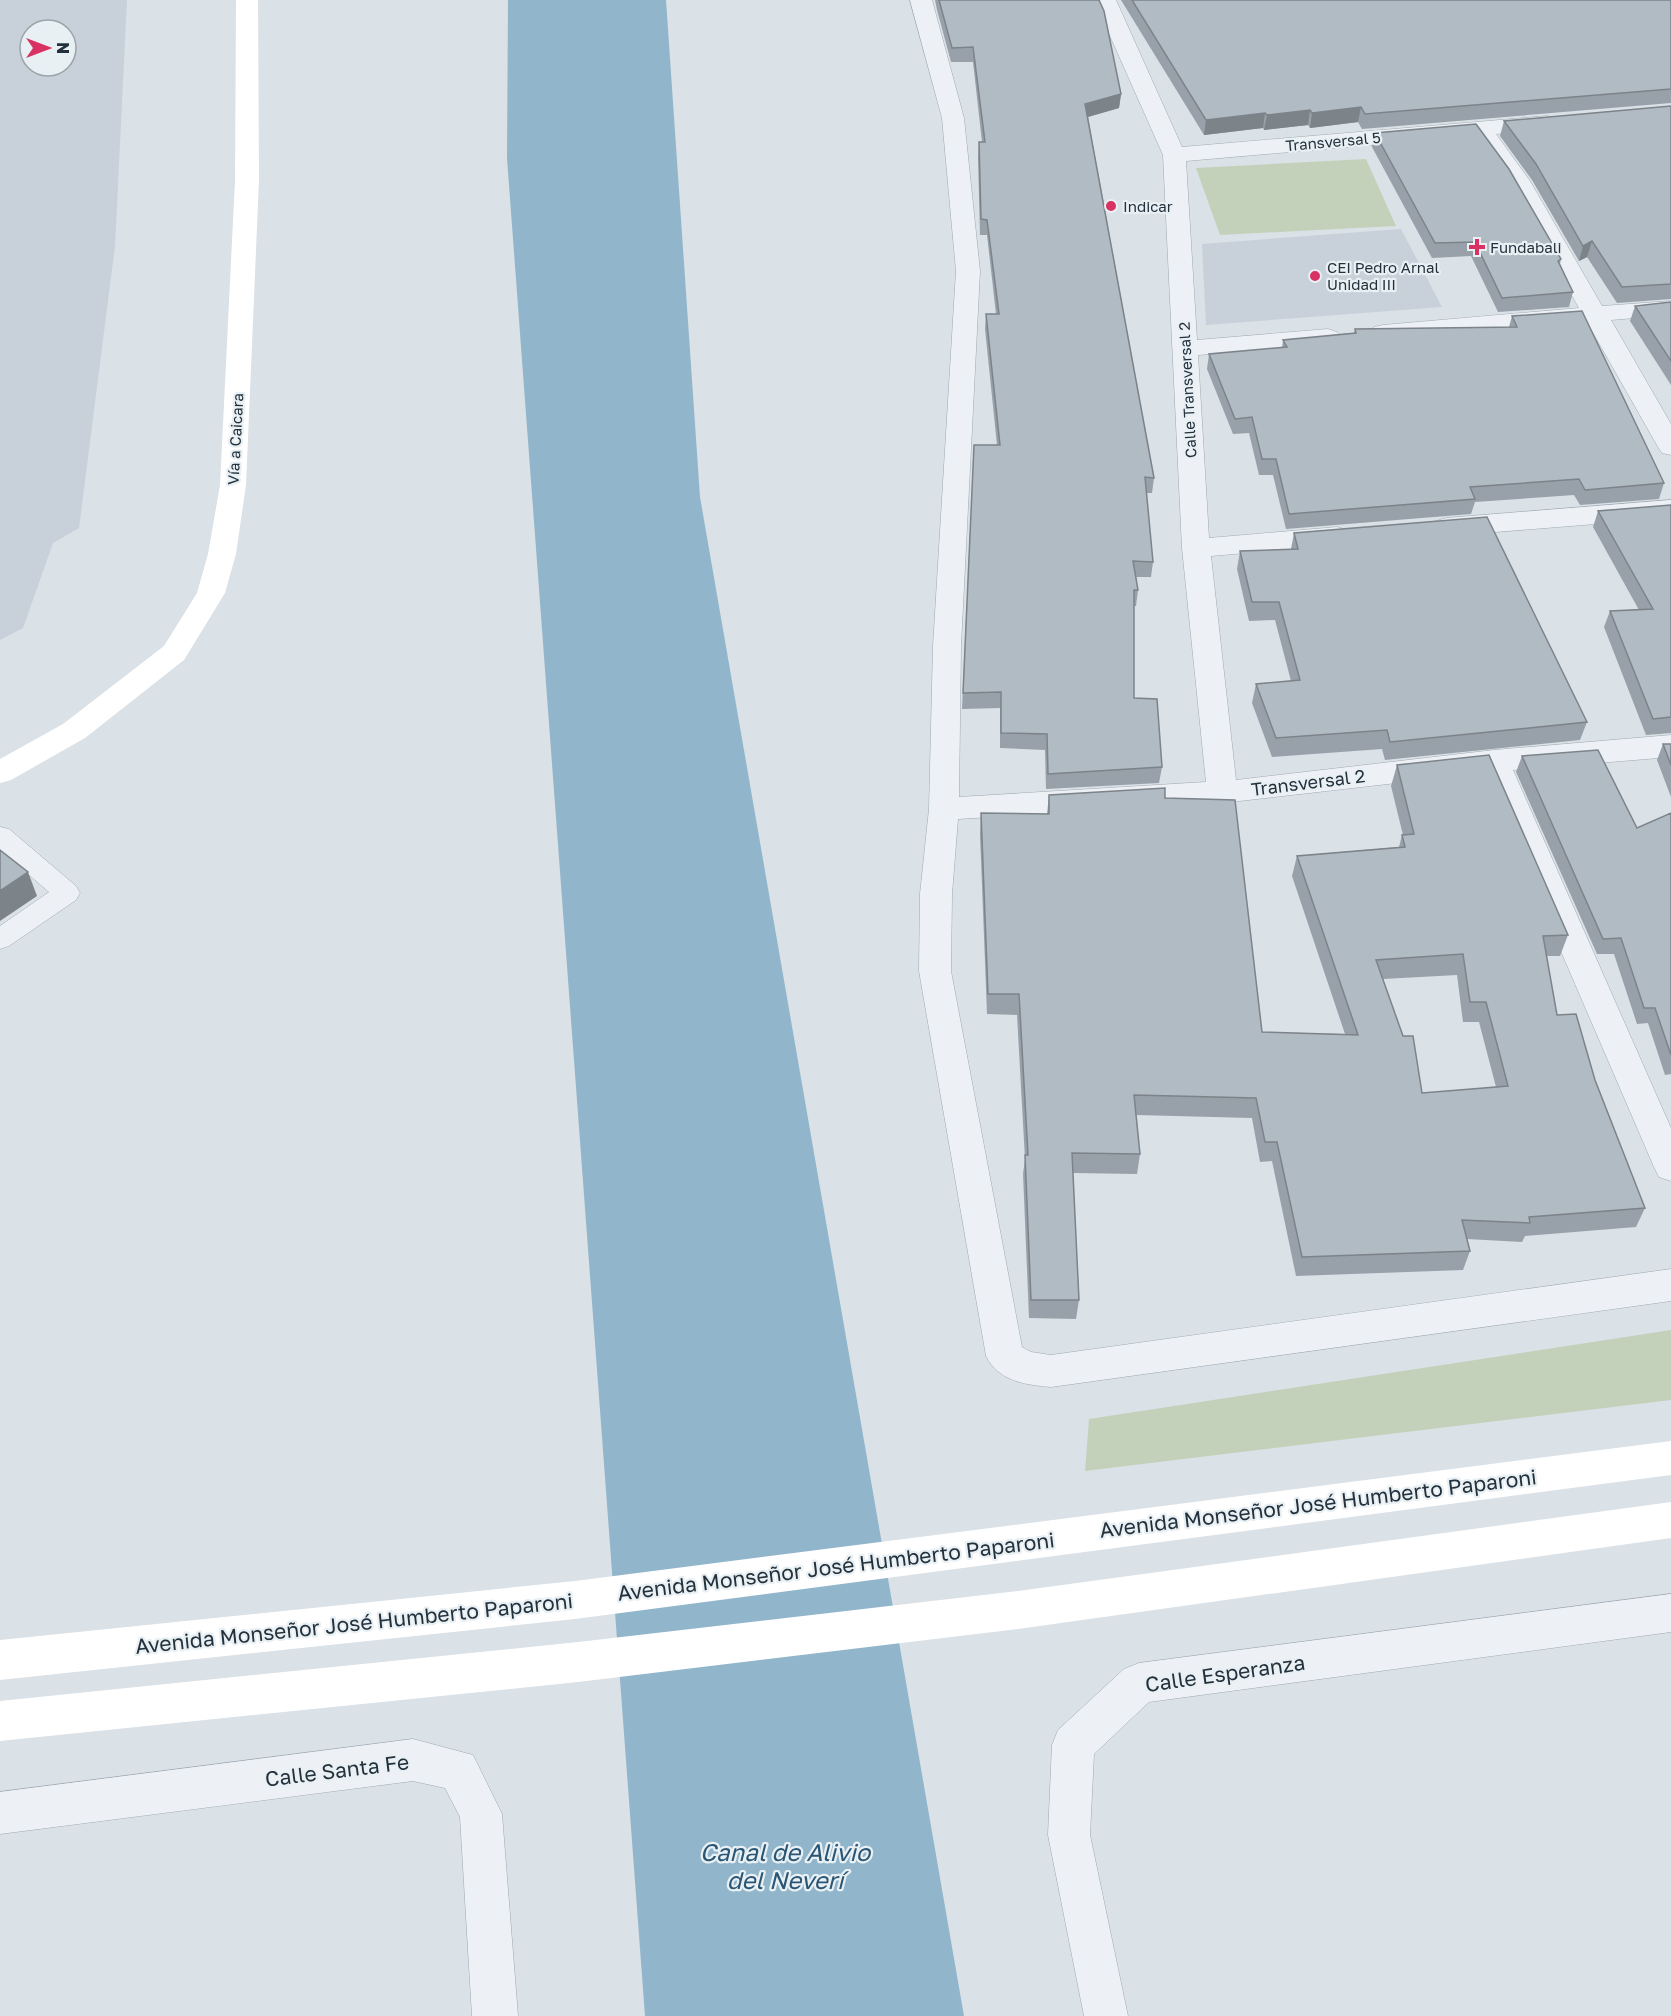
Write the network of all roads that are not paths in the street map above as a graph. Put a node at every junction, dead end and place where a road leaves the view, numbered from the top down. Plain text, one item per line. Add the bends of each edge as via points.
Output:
1 (247, 0) edge
2 (921, 0) edge
3 (1106, 0) edge
4 (1564, 121) edge
5 (1480, 128) junction
6 (1174, 155) junction
7 (1671, 308) edge
8 (1593, 314) junction
9 (1185, 349) junction
10 (1671, 447) edge
11 (1671, 509) edge
12 (1421, 530) edge
13 (1362, 534) edge
14 (1196, 548) junction
15 (1671, 746) edge
16 (1494, 761) junction
17 (0, 772) edge
18 (1222, 792) junction
19 (944, 808) junction
20 (0, 836) edge
21 (0, 939) edge
22 (1671, 1167) edge
23 (1671, 1285) edge
24 (1671, 1458) edge
25 (1671, 1520) edge
26 (1671, 1613) edge
27 (0, 1660) edge
28 (0, 1721) edge
29 (0, 1813) edge
30 (495, 2016) edge
31 (1106, 2016) edge

1 - 17 street, Vía a Caicara via 247,180 233,485 212,593 174,653 74,730
2 - 19 street via 953,118 968,271 947,646
3 - 6 street, Calle Transversal 2
4 - 5 street, Transversal 5
5 - 6 street, Transversal 5
5 - 8 street via 1518,181
6 - 9 street, Calle Transversal 2
7 - 8 street
8 - 9 street
8 - 10 street
9 - 14 street, Calle Transversal 2
11 - 12 street
13 - 14 street
14 - 18 street, Calle Transversal 2
15 - 16 street, Transversal 2
16 - 18 street, Transversal 2
16 - 22 street
18 - 19 street, Transversal 2
19 - 23 street via 936,894 935,971 1005,1356 1024,1368 1051,1371
20 - 21 lane via 67,893
24 - 27 street, Avenida Monseñor José Humberto Paparoni via 575,1600
25 - 28 street via 1018,1610 578,1662
26 - 31 street, Calle Esperanza via 1139,1683 1073,1745 1069,1835
29 - 30 street, Calle Santa Fe via 413,1760 458,1770 481,1814

